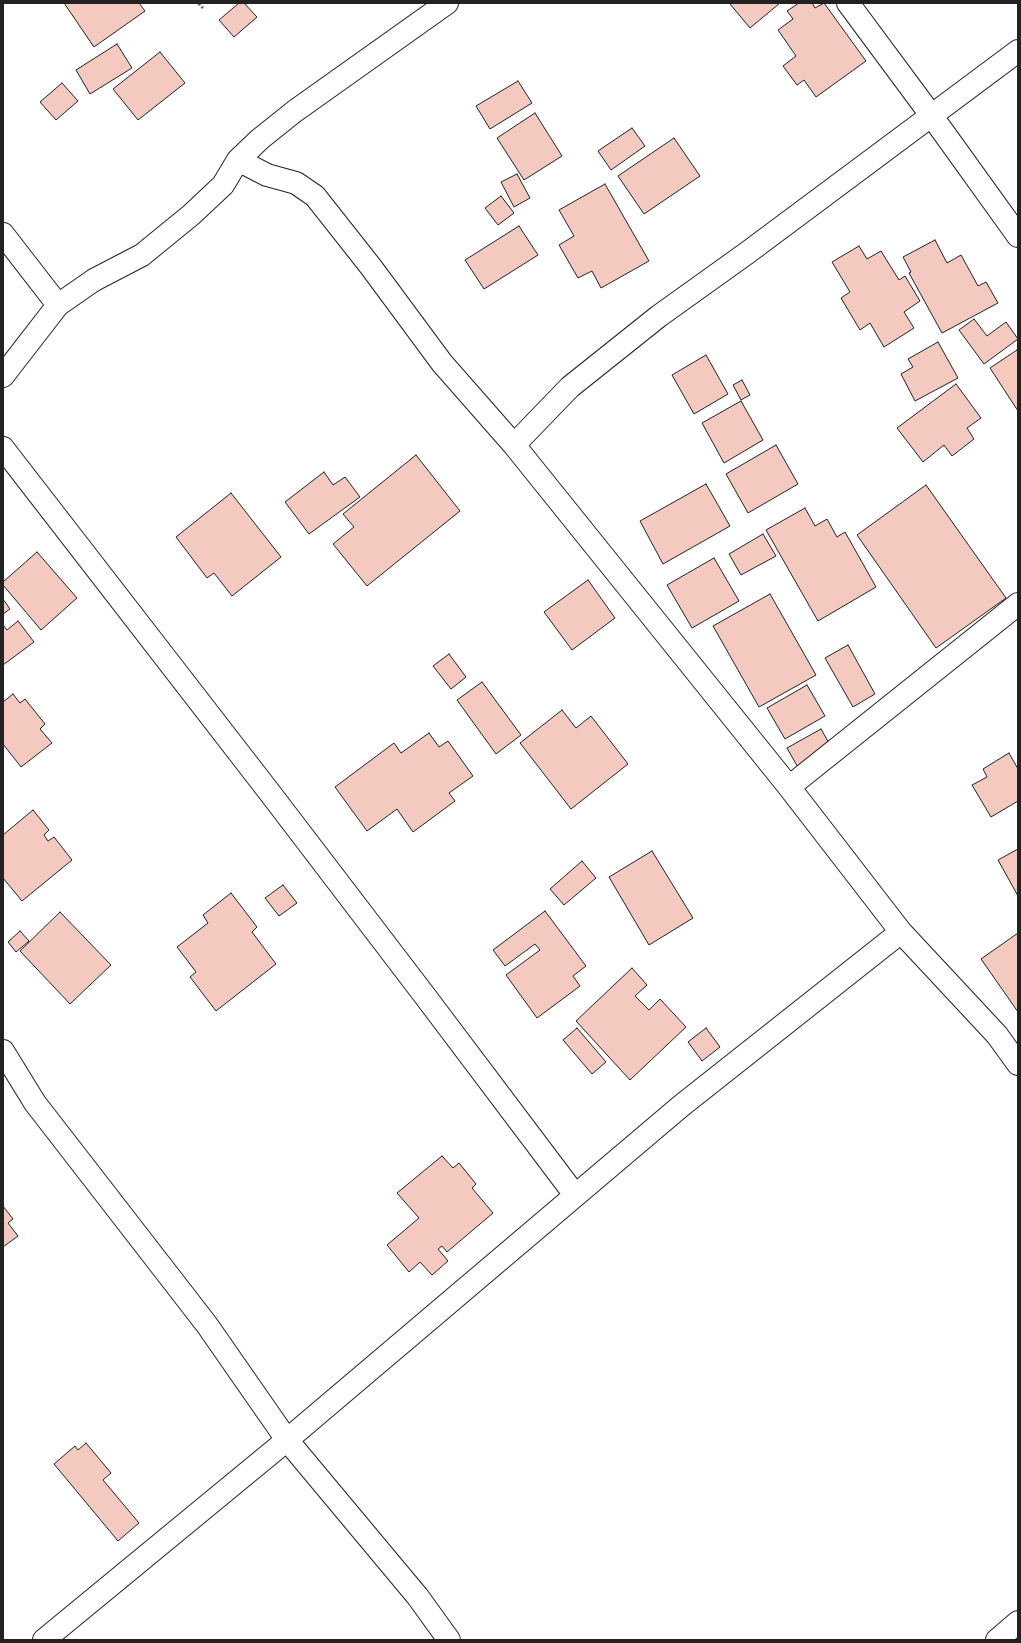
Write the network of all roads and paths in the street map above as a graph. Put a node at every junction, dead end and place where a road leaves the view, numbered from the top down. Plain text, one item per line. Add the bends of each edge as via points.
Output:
1 (198, 3) edge
2 (447, 3) edge
3 (848, 3) edge
4 (202, 8) dead end
5 (1018, 51) edge
6 (931, 115) junction
7 (238, 160) junction
8 (3, 234) edge
9 (1018, 236) edge
10 (58, 305) junction
11 (3, 376) edge
12 (514, 444) junction
13 (3, 448) edge
14 (1018, 604) edge
15 (790, 787) junction
16 (901, 932) junction
17 (996, 1035) junction
18 (1018, 1035) edge
19 (3, 1051) edge
20 (1018, 1064) edge
21 (575, 1195) junction
22 (287, 1440) junction
23 (1018, 1622) edge
24 (44, 1640) edge
25 (449, 1640) edge
26 (997, 1640) edge

1 - 4 path
2 - 7 street via 295,111
3 - 6 street
5 - 6 street
6 - 9 street
6 - 12 street via 653,320 570,387
7 - 10 street via 223,185 142,255 94,280
7 - 12 street via 267,175 296,182 315,196 442,364
8 - 10 street
10 - 11 street
12 - 15 street
13 - 21 street via 309,844
14 - 15 street
15 - 16 street
16 - 17 street
16 - 21 street via 681,1106
17 - 18 street
17 - 20 street
19 - 22 street via 35,1103 208,1325
21 - 22 street
22 - 24 street
22 - 25 street via 418,1597
23 - 26 street

